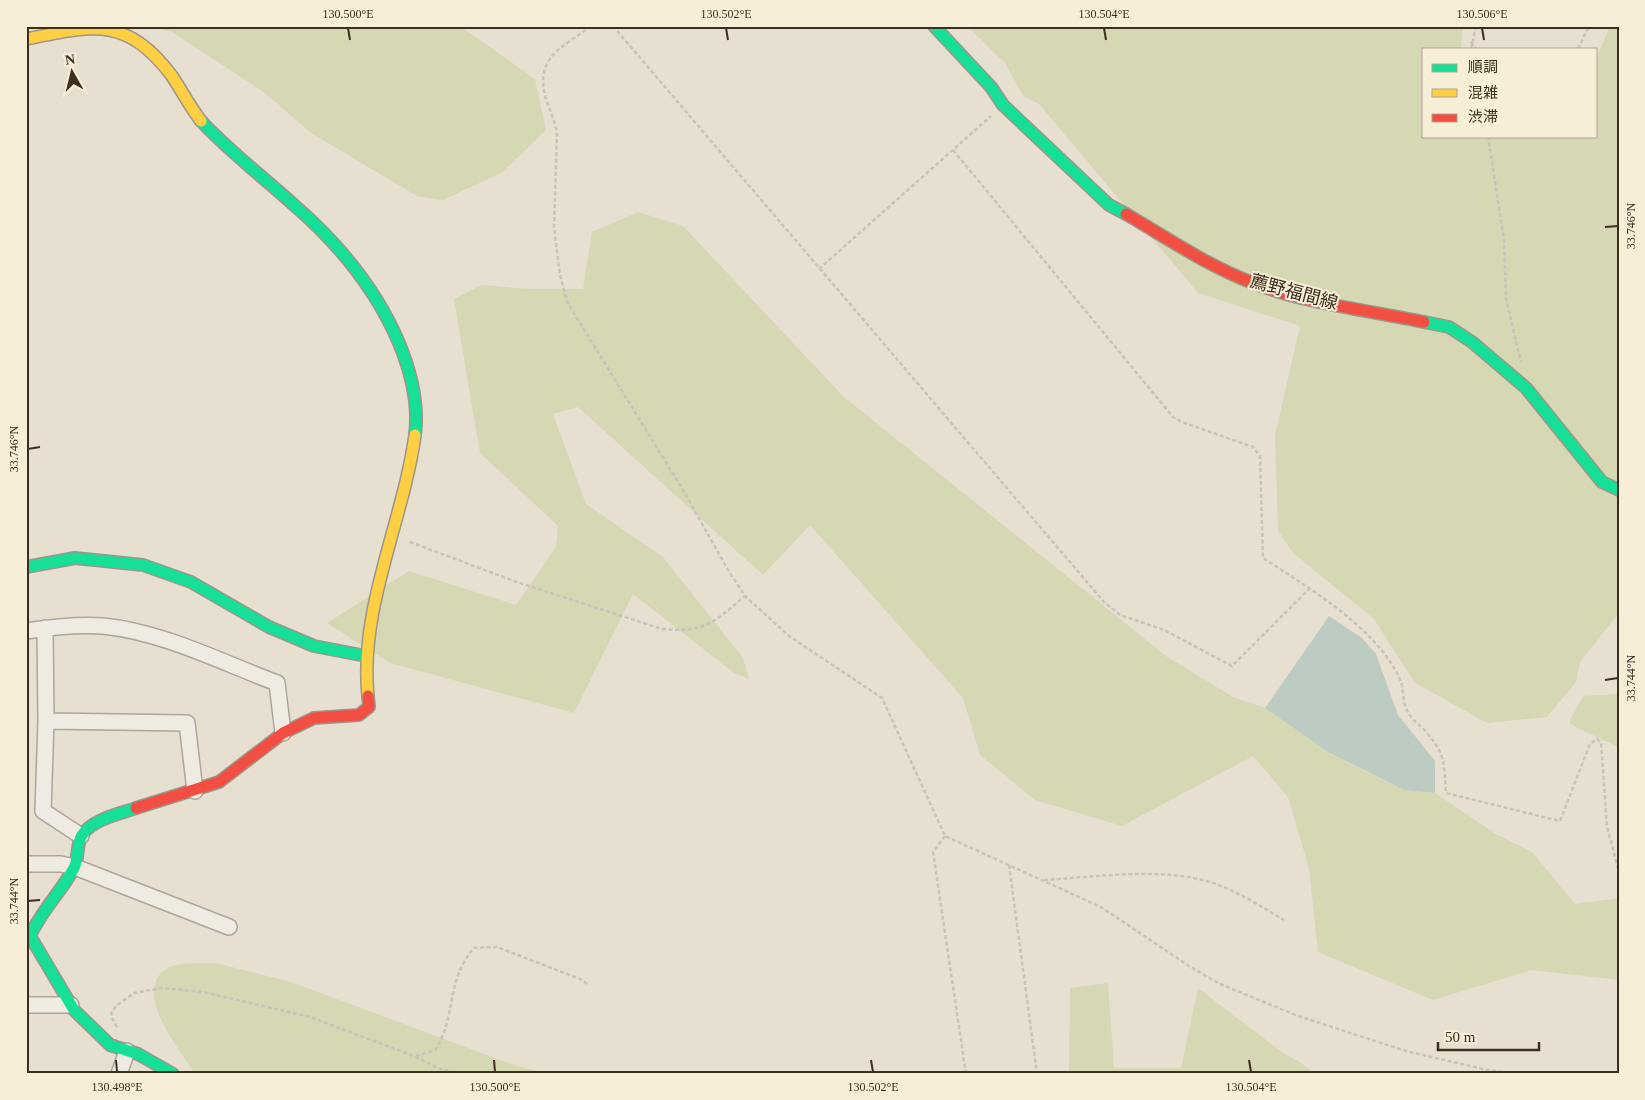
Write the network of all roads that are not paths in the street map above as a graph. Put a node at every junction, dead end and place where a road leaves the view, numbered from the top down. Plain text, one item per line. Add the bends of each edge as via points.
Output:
1 (934, 26) edge
2 (26, 39) edge
3 (1619, 490) edge
4 (26, 567) edge
5 (45, 628) junction
6 (26, 631) edge
7 (366, 656) junction
8 (46, 721) junction
9 (282, 733) junction
10 (195, 791) junction
11 (81, 836) junction
12 (26, 864) edge
13 (75, 868) junction
14 (229, 927) dead end
15 (26, 1005) edge
16 (70, 1005) junction
17 (127, 1051) junction
18 (118, 1074) edge
19 (173, 1074) edge

1 - 3 street, 薦野福間線 via 991,87 1003,105 1109,205 1185,250 1252,284 1449,327 1472,342 1526,388 1602,482
2 - 7 street via 105,28 118,31 145,47 164,66 201,120 244,163 310,218 372,293 406,357 416,412 414,445
4 - 7 street via 75,558 142,565 191,582 269,627 314,646
5 - 6 street
5 - 8 street
5 - 9 street via 104,626 147,634 277,683
7 - 9 street via 369,708 358,715 314,718
8 - 10 street via 187,723
8 - 11 street via 43,811
9 - 10 street via 219,782
10 - 11 street via 108,817
11 - 13 street
12 - 13 street via 61,864
13 - 14 street
13 - 16 street via 30,936
15 - 16 street
16 - 17 street via 110,1045
17 - 18 street
17 - 19 street

